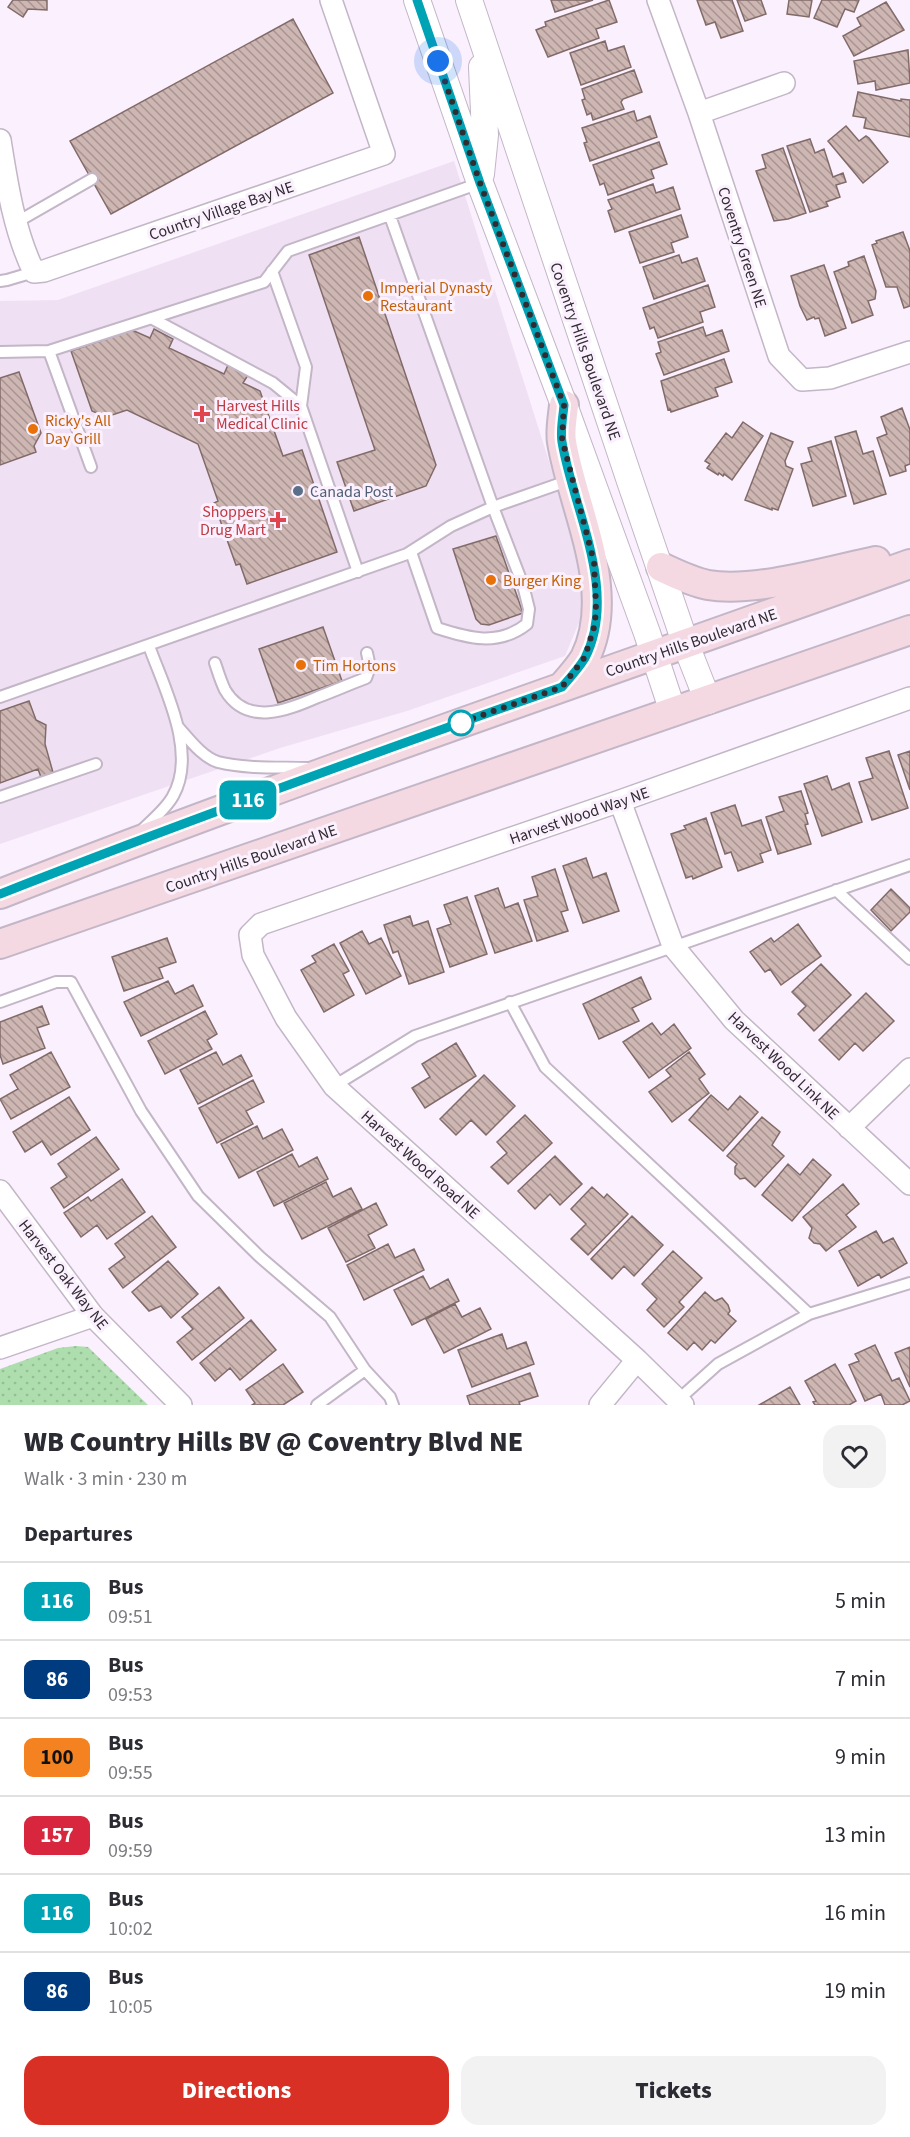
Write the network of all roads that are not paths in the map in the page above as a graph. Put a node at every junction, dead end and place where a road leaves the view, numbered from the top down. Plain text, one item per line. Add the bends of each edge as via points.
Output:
1 (331, 0) edge
2 (417, 0) edge
3 (469, 0) edge
4 (658, 0) edge
5 (480, 35) junction
6 (784, 83) dead end
7 (699, 113) junction
8 (0, 140) edge
9 (92, 179) dead end
10 (480, 183) junction
11 (390, 216) junction
12 (17, 222) junction
13 (272, 271) junction
14 (34, 272) junction
15 (0, 281) edge
16 (151, 318) junction
17 (49, 351) junction
18 (0, 352) edge
19 (910, 352) edge
20 (564, 405) junction
21 (301, 406) junction
22 (91, 467) dead end
23 (571, 480) junction
24 (493, 507) junction
25 (411, 552) junction
26 (910, 554) edge
27 (910, 564) edge
28 (661, 567) junction
29 (358, 572) junction
30 (910, 630) edge
31 (686, 645) junction
32 (149, 646) junction
33 (367, 653) dead end
34 (654, 656) junction
35 (215, 663) dead end
36 (562, 687) junction
37 (0, 697) edge
38 (910, 698) edge
39 (708, 701) junction
40 (674, 712) junction
41 (178, 727) junction
42 (96, 764) dead end
43 (331, 769) junction
44 (0, 797) edge
45 (620, 801) junction
46 (128, 844) junction
47 (910, 865) edge
48 (33, 881) junction
49 (0, 884) edge
50 (836, 891) junction
51 (0, 894) edge
52 (250, 935) joint
53 (0, 944) edge
54 (674, 946) junction
55 (910, 959) edge
56 (0, 1002) edge
57 (510, 1002) junction
58 (910, 1069) edge
59 (334, 1086) junction
60 (849, 1128) junction
61 (910, 1184) edge
62 (0, 1191) edge
63 (910, 1283) edge
64 (809, 1314) junction
65 (93, 1316) junction
66 (0, 1348) edge
67 (637, 1360) junction
68 (365, 1371) junction
69 (681, 1403) edge
70 (181, 1405) edge
71 (317, 1405) edge
72 (393, 1405) edge
73 (600, 1405) edge

1 - 14 street, Country Village Bay NE via 384,154
2 - 10 street
3 - 5 street, Coventry Hills Boulevard NE
4 - 7 street, Coventry Green NE
5 - 10 street via 485,135
5 - 28 street, Coventry Hills Boulevard NE
6 - 7 street
7 - 19 street, Coventry Green NE via 779,356 802,380 830,378
8 - 12 street
9 - 12 lane
10 - 11 lane
10 - 20 street
11 - 13 lane via 288,251
11 - 24 lane
12 - 14 street
13 - 16 lane via 264,282
13 - 21 lane via 306,367
14 - 15 lane
16 - 17 lane
16 - 21 lane via 273,383
17 - 18 lane
17 - 22 lane
20 - 23 main road via 562,439
20 - 34 street
21 - 29 lane
23 - 24 lane
23 - 36 main road via 594,562 596,605 585,657
24 - 25 lane via 451,526
24 - 25 lane via 529,609 526,624 519,630 486,639 437,628
25 - 29 lane
26 - 28 main road via 764,584 729,587 700,583
27 - 31 main road, Country Hills Boulevard NE
28 - 31 street, Coventry Hills Boulevard NE
29 - 32 lane
30 - 39 main road, Country Hills Boulevard NE
31 - 34 main road, Country Hills Boulevard NE
31 - 39 street, Coventry Hills Boulevard NE
32 - 37 lane
32 - 41 lane
33 - 35 lane via 370,667 366,678 284,711 249,711 226,691
34 - 36 main road, Country Hills Boulevard NE
34 - 40 street
36 - 43 main road, Country Hills Boulevard NE
38 - 45 street, Harvest Wood Way NE
39 - 40 main road, Country Hills Boulevard NE
40 - 53 main road, Country Hills Boulevard NE
41 - 43 lane via 202,753 218,762
41 - 46 lane via 183,757 173,797
42 - 44 lane
43 - 46 main road, Country Hills Boulevard NE
45 - 52 street, Harvest Wood Way NE via 261,924
45 - 54 street, Harvest Wood Link NE
46 - 48 main road, Country Hills Boulevard NE
47 - 50 lane
48 - 49 lane
48 - 51 main road, Country Hills Boulevard NE
50 - 54 lane
50 - 55 lane
52 - 59 street, Harvest Wood Road NE via 253,955 286,1018
54 - 57 lane
54 - 60 street, Harvest Wood Link NE via 734,1020
56 - 68 lane via 56,982 71,982 141,1111 198,1196 260,1257 330,1317
57 - 59 lane via 416,1036
57 - 64 lane via 545,1068
58 - 60 street
59 - 67 street, Harvest Wood Road NE
60 - 61 street, Harvest Wood Link NE
62 - 65 street, Harvest Oak Way NE
63 - 64 lane
64 - 69 lane via 718,1364
65 - 66 street
65 - 70 street, Harvest Oak Way NE
67 - 69 street, Harvest Wood Road NE
67 - 73 street
68 - 71 lane
68 - 72 lane

